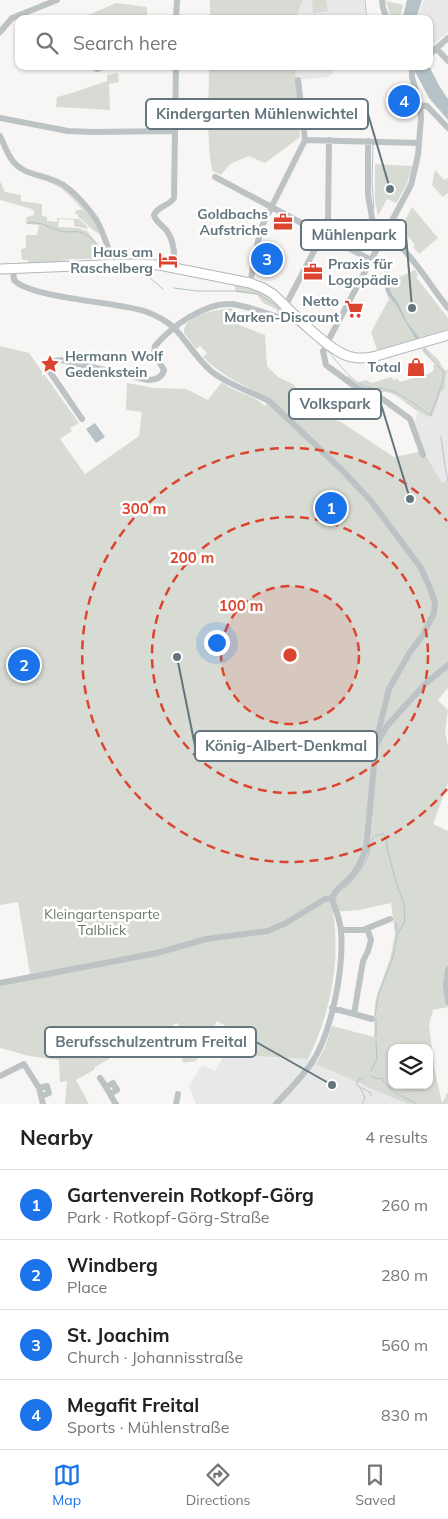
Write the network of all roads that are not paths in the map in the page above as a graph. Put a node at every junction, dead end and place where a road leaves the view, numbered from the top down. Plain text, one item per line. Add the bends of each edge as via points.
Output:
1 (57, 0) edge
2 (176, 0) edge
3 (382, 0) edge
4 (20, 15) edge
5 (176, 15) edge
6 (386, 15) edge
7 (15, 17) edge
8 (0, 32) edge
9 (448, 38) edge
10 (436, 48) junction
11 (433, 51) edge
12 (448, 61) edge
13 (176, 70) edge
14 (413, 70) edge
15 (298, 80) dead end
16 (420, 106) junction
17 (0, 118) edge
18 (448, 128) edge
19 (0, 130) edge
20 (175, 131) junction
21 (0, 136) edge
22 (305, 140) junction
23 (330, 140) junction
24 (368, 141) junction
25 (419, 143) junction
26 (7, 152) junction
27 (215, 177) dead end
28 (272, 207) junction
29 (386, 233) junction
30 (323, 235) junction
31 (380, 244) junction
32 (371, 260) junction
33 (112, 264) junction
34 (13, 268) junction
35 (174, 268) junction
36 (0, 269) edge
37 (250, 283) junction
38 (284, 305) junction
39 (448, 308) edge
40 (286, 319) dead end
41 (175, 328) junction
42 (448, 335) edge
43 (326, 346) junction
44 (82, 419) dead end
45 (423, 455) dead end
46 (448, 665) edge
47 (382, 734) junction
48 (332, 898) junction
49 (390, 919) dead end
50 (367, 928) junction
51 (341, 930) junction
52 (448, 969) edge
53 (0, 983) edge
54 (448, 1002) edge
55 (332, 1008) junction
56 (354, 1014) junction
57 (372, 1019) dead end
58 (0, 1076) edge
59 (100, 1078) dead end
60 (178, 1094) dead end
61 (43, 1104) edge
62 (116, 1104) edge
63 (176, 1104) edge
64 (276, 1104) edge

1 - 4 street
2 - 5 street
3 - 6 street
7 - 8 street
9 - 10 street
10 - 11 street
10 - 12 street
13 - 20 street
14 - 16 street
15 - 22 street
16 - 18 street via 426,106
16 - 25 street
17 - 20 street via 68,131
19 - 26 street
20 - 35 street via 174,198 154,214 171,239
21 - 26 street
22 - 23 street
22 - 28 street
23 - 24 street
23 - 30 street via 328,220
24 - 25 street
24 - 31 street via 368,195 374,235
25 - 29 street via 411,185
26 - 33 street via 25,172 53,179 70,190 98,223
27 - 28 street
28 - 30 street
28 - 37 street via 262,226
29 - 31 street
29 - 39 street via 400,246
30 - 32 street
30 - 38 street
31 - 32 street
32 - 43 street
33 - 34 main road
33 - 35 main road
34 - 36 main road
34 - 41 street via 14,280 22,286 56,296 144,311
35 - 37 main road
37 - 38 main road via 264,288
38 - 43 main road
40 - 41 street via 238,305 223,305 196,313
41 - 44 street via 155,346 154,354 164,370 155,380 55,361 50,372
41 - 47 street via 213,372 269,401 342,470 375,507 420,568 435,603 434,613 389,689 379,729
42 - 43 main road via 366,358 346,356
43 - 45 street via 323,351 326,365 356,388 384,400 410,419
46 - 47 street via 426,683
47 - 48 street via 376,746 366,849 358,867
48 - 51 street
48 - 53 street via 274,929 206,939 157,953
49 - 50 street
50 - 51 street
50 - 56 street via 371,940 363,961
51 - 55 street via 341,959
52 - 54 street
55 - 56 street
55 - 64 street via 315,1057
56 - 57 street
58 - 61 street via 24,1064 39,1088
59 - 62 street via 106,1087 113,1083 117,1090 110,1094
60 - 63 street

